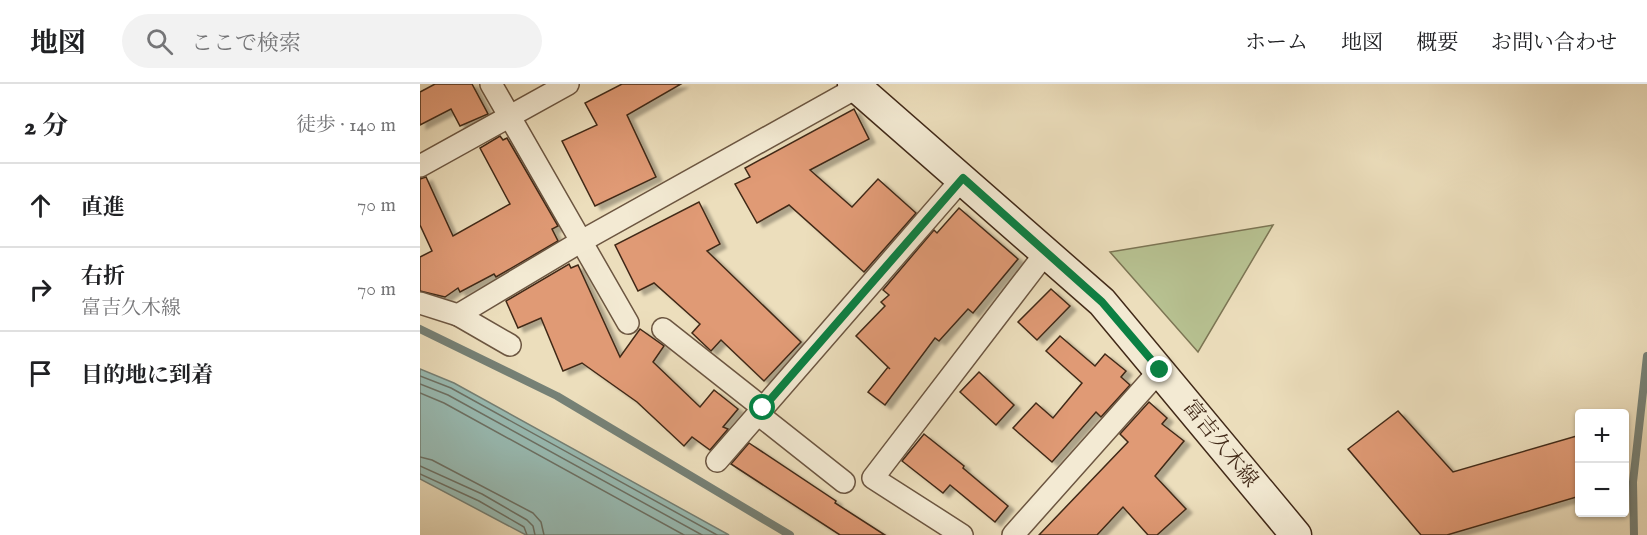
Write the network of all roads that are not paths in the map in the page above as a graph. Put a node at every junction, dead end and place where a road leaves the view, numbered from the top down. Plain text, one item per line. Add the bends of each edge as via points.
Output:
1 (491, 84) edge
2 (568, 84) edge
3 (854, 86) edge
4 (509, 117) junction
5 (420, 166) edge
6 (963, 178) junction
7 (580, 242) junction
8 (1047, 251) junction
9 (420, 303) edge
10 (458, 315) junction
11 (628, 323) dead end
12 (663, 329) dead end
13 (510, 345) dead end
14 (1160, 370) junction
15 (761, 411) junction
16 (717, 461) dead end
17 (844, 482) dead end
18 (962, 535) edge
19 (1013, 535) edge
20 (1296, 535) edge

1 - 4 street
2 - 4 street
3 - 6 main road, 富吉久木線
3 - 7 street
4 - 5 street
4 - 7 street
6 - 8 main road, 富吉久木線
6 - 15 street
7 - 10 street
7 - 11 street
8 - 14 main road, 富吉久木線 via 1102,302
8 - 18 street via 873,478
9 - 10 street
10 - 13 street
12 - 15 street
14 - 19 street
14 - 20 main road, 富吉久木線
15 - 16 street
15 - 17 street

